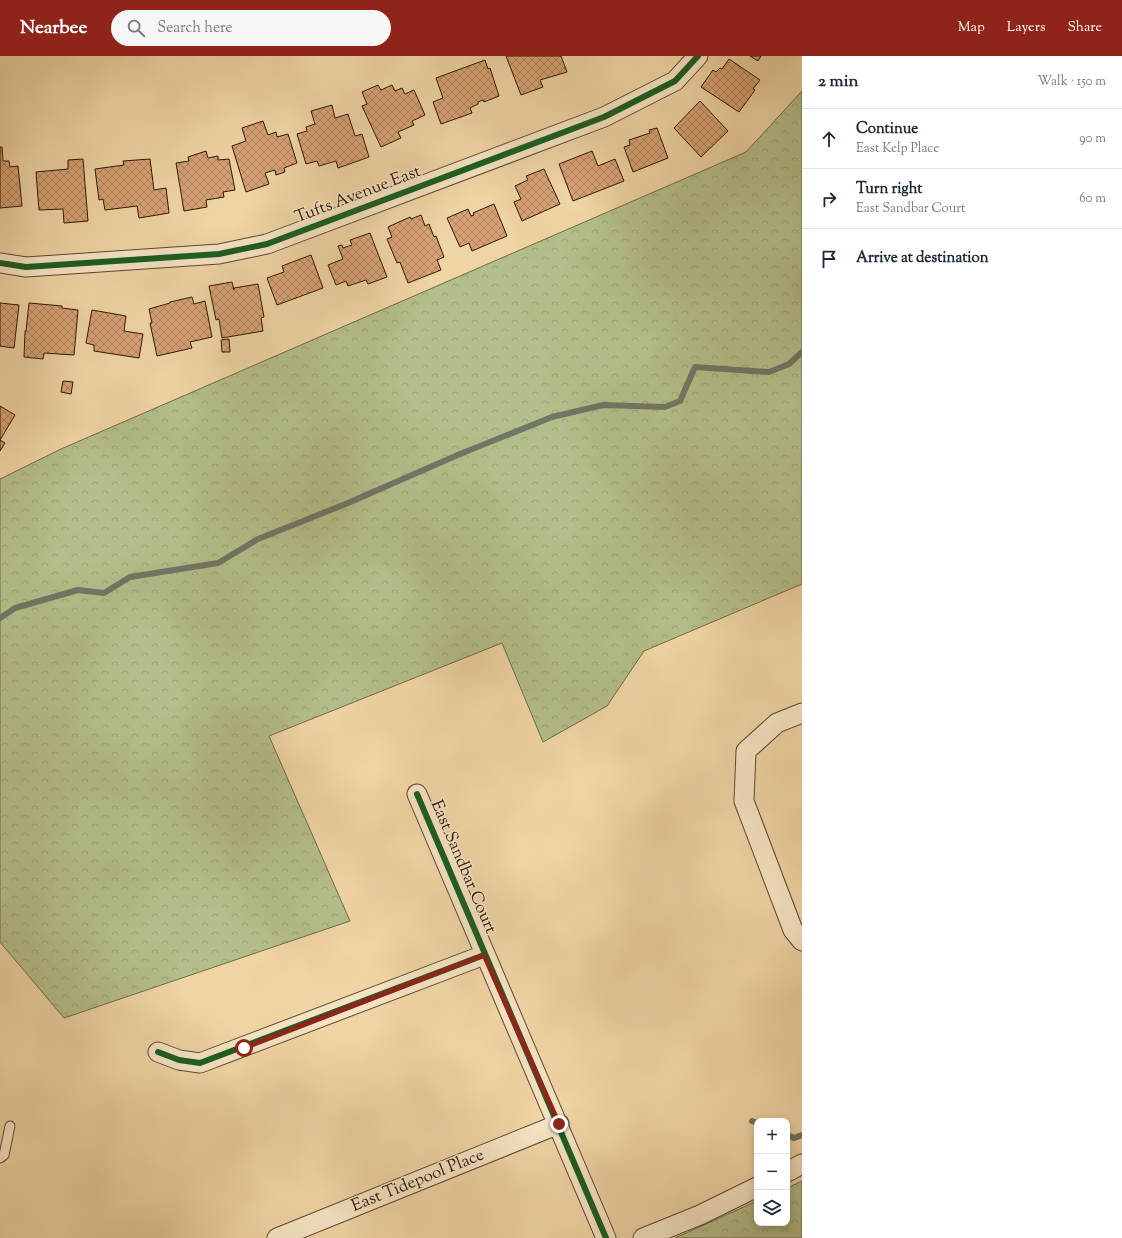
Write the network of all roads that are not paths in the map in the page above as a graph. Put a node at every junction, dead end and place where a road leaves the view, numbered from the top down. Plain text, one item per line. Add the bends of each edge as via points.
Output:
1 (698, 56) edge
2 (0, 263) edge
3 (802, 713) edge
4 (417, 794) dead end
5 (802, 941) edge
6 (484, 955) junction
7 (158, 1052) dead end
8 (559, 1124) junction
9 (10, 1126) dead end
10 (0, 1158) edge
11 (802, 1164) edge
12 (790, 1170) edge
13 (754, 1188) edge
14 (277, 1238) edge
15 (606, 1238) edge
16 (643, 1238) edge

1 - 2 street, Tufts Avenue East via 675,81 604,117 266,244 219,254 26,267
3 - 5 street via 778,722 746,751 744,801 793,930
4 - 6 street, East Sandbar Court
6 - 7 street via 200,1063 179,1060
6 - 8 street, East Sandbar Court
8 - 14 street, East Tidepool Place
8 - 15 street, East Sandbar Court
9 - 10 lane via 4,1155
11 - 12 street
13 - 16 street via 700,1215

